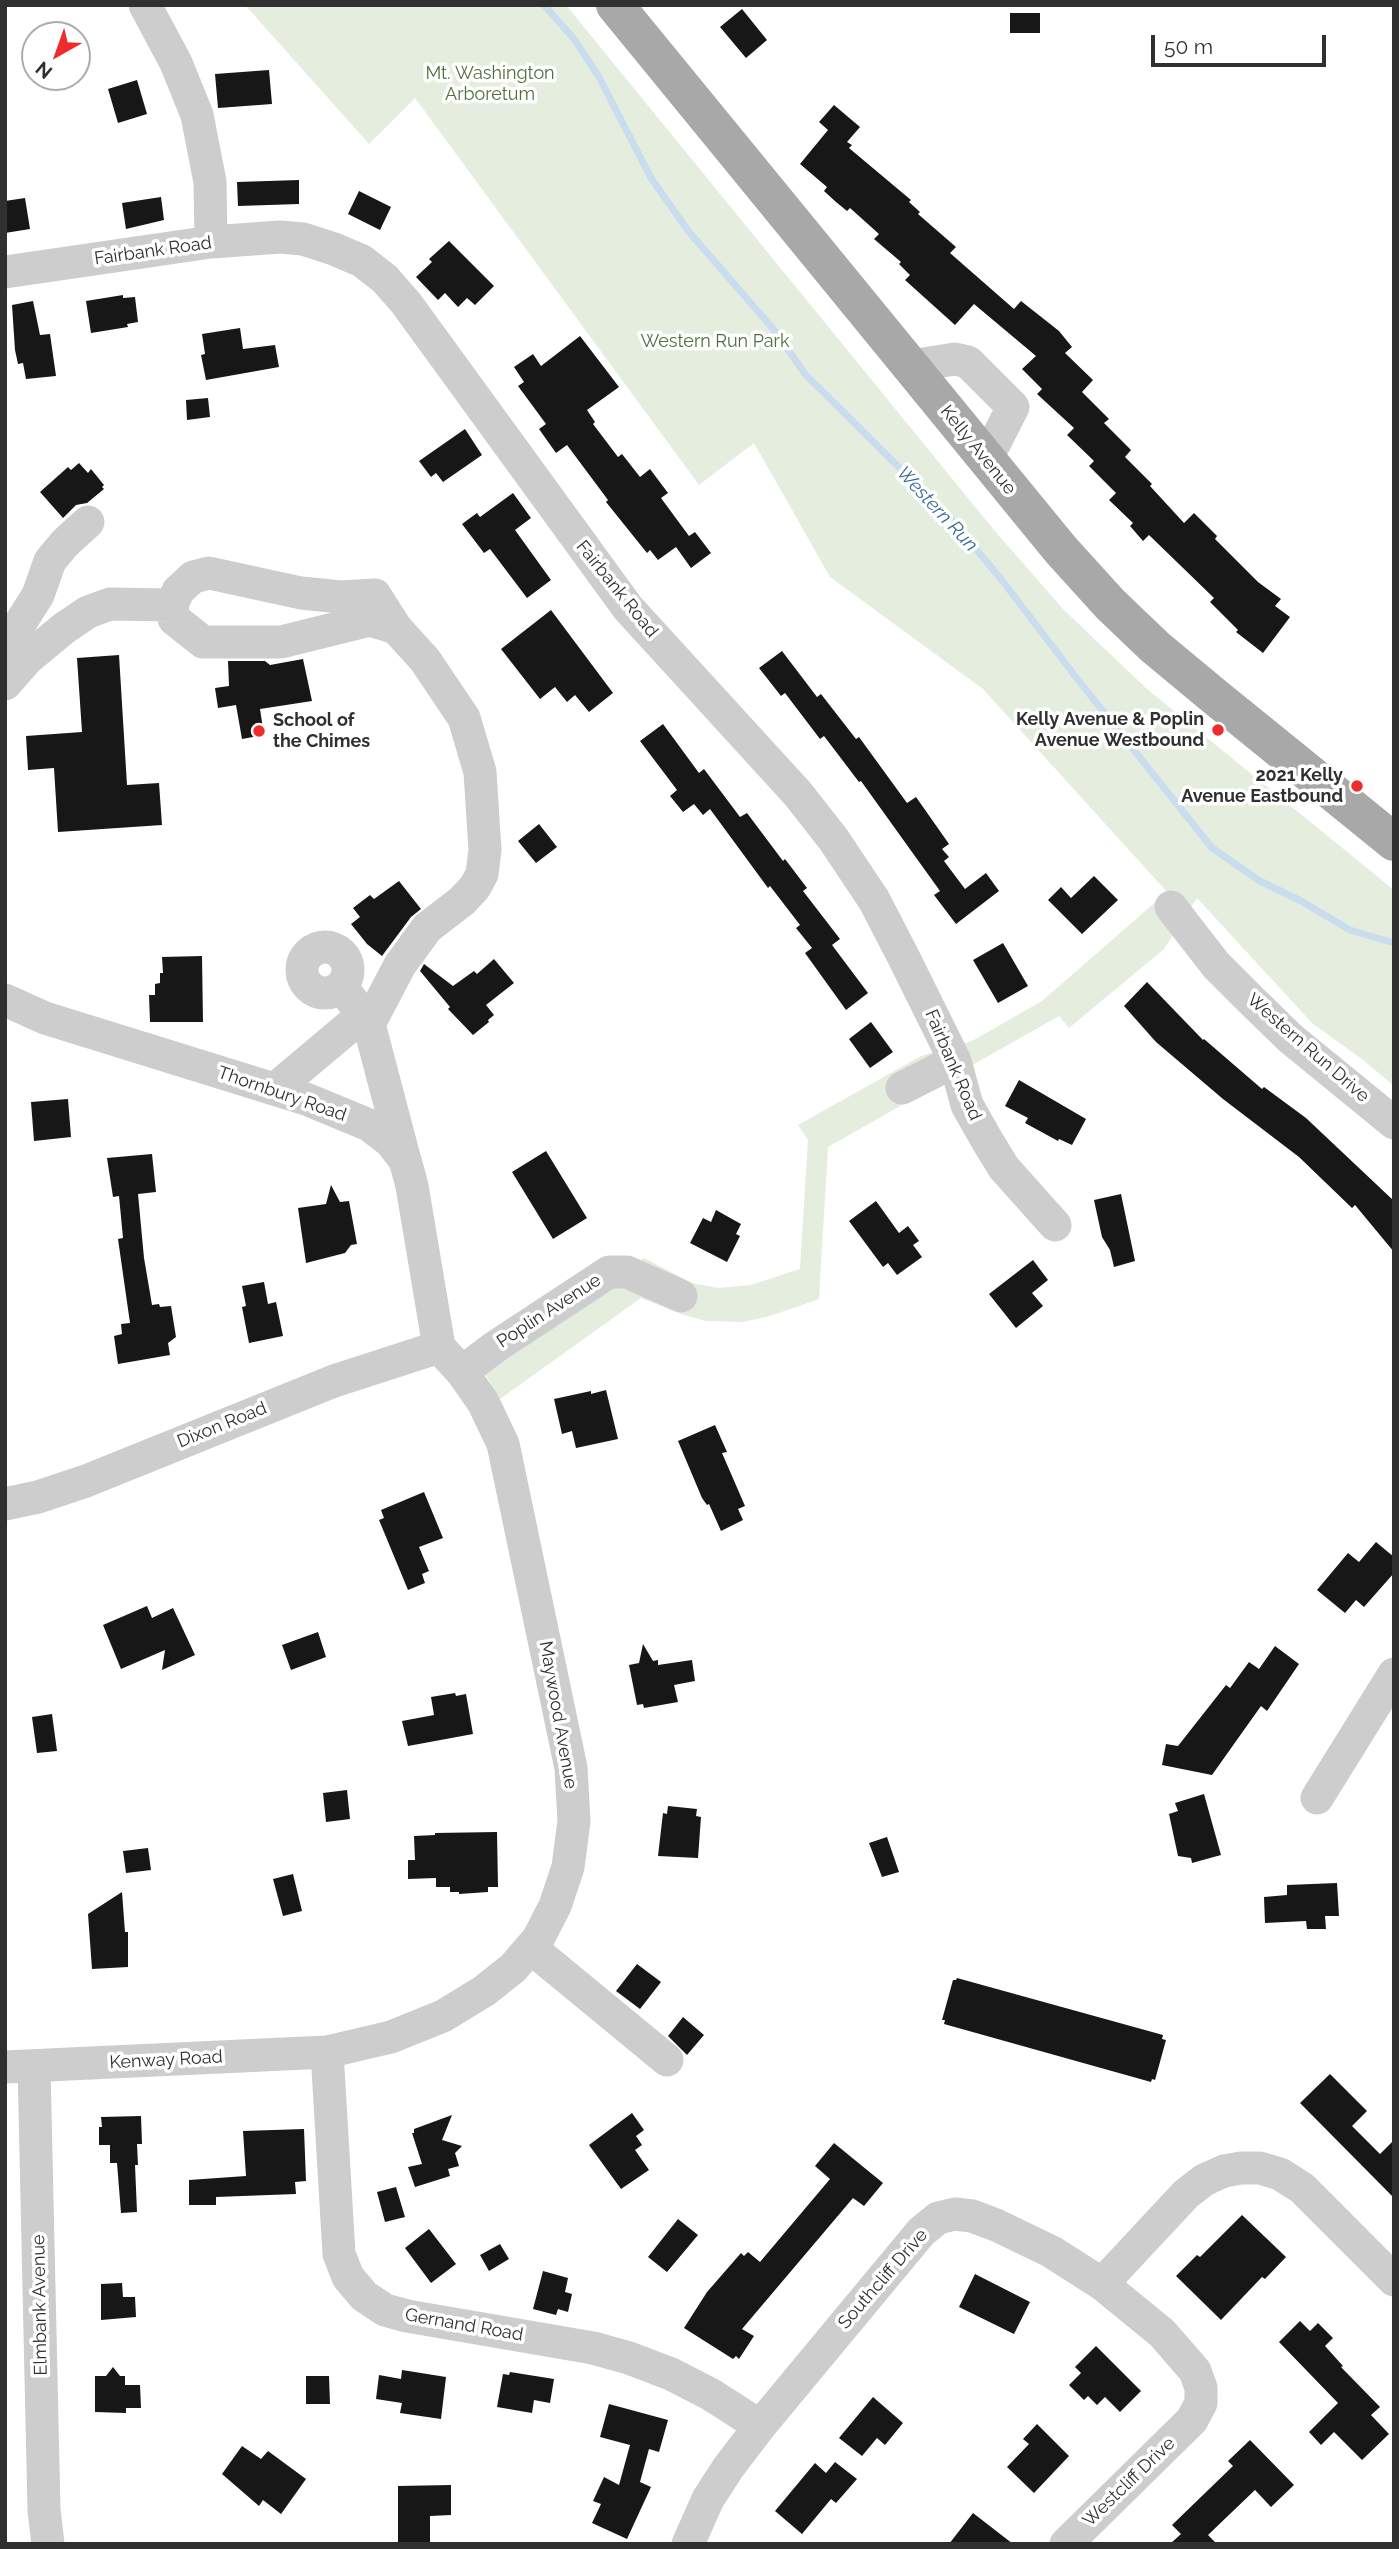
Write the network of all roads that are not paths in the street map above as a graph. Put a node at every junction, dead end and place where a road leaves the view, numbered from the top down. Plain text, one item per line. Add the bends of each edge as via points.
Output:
1 (145, 5) edge
2 (615, 5) edge
3 (211, 242) junction
4 (5, 272) edge
5 (909, 366) junction
6 (986, 460) junction
7 (89, 522) dead end
8 (172, 605) junction
9 (396, 628) junction
10 (5, 644) edge
11 (5, 684) edge
12 (1394, 842) edge
13 (1171, 907) dead end
14 (342, 987) dead end
15 (5, 1000) edge
16 (369, 1024) junction
17 (955, 1061) junction
18 (902, 1088) dead end
19 (275, 1089) junction
20 (1394, 1123) edge
21 (405, 1160) junction
22 (1055, 1225) dead end
23 (681, 1296) dead end
24 (439, 1347) junction
25 (461, 1372) junction
26 (5, 1504) edge
27 (1394, 1674) edge
28 (1317, 1798) dead end
29 (531, 1948) junction
30 (327, 2052) junction
31 (667, 2060) dead end
32 (20, 2067) edge
33 (1394, 2280) edge
34 (1102, 2284) junction
35 (1192, 2420) joint
36 (760, 2426) junction
37 (48, 2544) edge
38 (688, 2544) edge
39 (1066, 2544) edge

1 - 3 street via 197,115 210,181
2 - 5 main road, Kelly Avenue
3 - 4 street, Fairbank Road
3 - 17 street, Fairbank Road via 280,237 324,246 362,261 407,303 628,608 834,839 874,900
5 - 6 main road, Kelly Avenue
5 - 6 street via 955,359 968,362 1013,407
6 - 12 main road, Kelly Avenue via 1060,550 1154,647
7 - 10 street via 50,562 38,595
8 - 9 street via 174,619 203,642 281,642 370,620
8 - 9 street via 178,591 193,577 209,573 301,593 375,595
8 - 11 street via 110,604 88,612 27,659
9 - 16 street via 425,660 464,718 480,772 485,850 475,887 427,928 400,965
13 - 20 street, Western Run Drive via 1216,965 1260,1009
14 - 16 street
15 - 19 street, Thornbury Road via 45,1018
16 - 19 street via 350,1026
16 - 21 street
17 - 18 street
17 - 22 street, Fairbank Road via 967,1105 988,1142 1004,1168
19 - 21 street, Thornbury Road via 369,1125
21 - 24 street, Thornbury Road
23 - 25 street, Poplin Avenue via 627,1272 609,1272
24 - 25 street, Maywood Avenue
24 - 26 street, Dixon Road via 334,1381 86,1481
25 - 29 street, Maywood Avenue via 483,1402 503,1444 571,1768 574,1821 568,1867 555,1906
27 - 28 street
29 - 30 street, Maywood Avenue via 484,1992 443,2016 391,2037
29 - 31 street
30 - 32 street, Kenway Road
30 - 36 street, Gernand Road via 339,2254 348,2277 364,2296 385,2310 407,2316 629,2358 710,2394
32 - 37 street, Elmbank Avenue
33 - 34 street via 1302,2188 1280,2174 1241,2168 1214,2176 1186,2194
34 - 35 street, Southcliff Drive via 1162,2333 1195,2371 1201,2403
34 - 36 street, Southcliff Drive via 1052,2252 996,2225 955,2214 938,2218 900,2256
35 - 39 street, Westcliff Drive
36 - 38 street, Southcliff Drive via 708,2499

